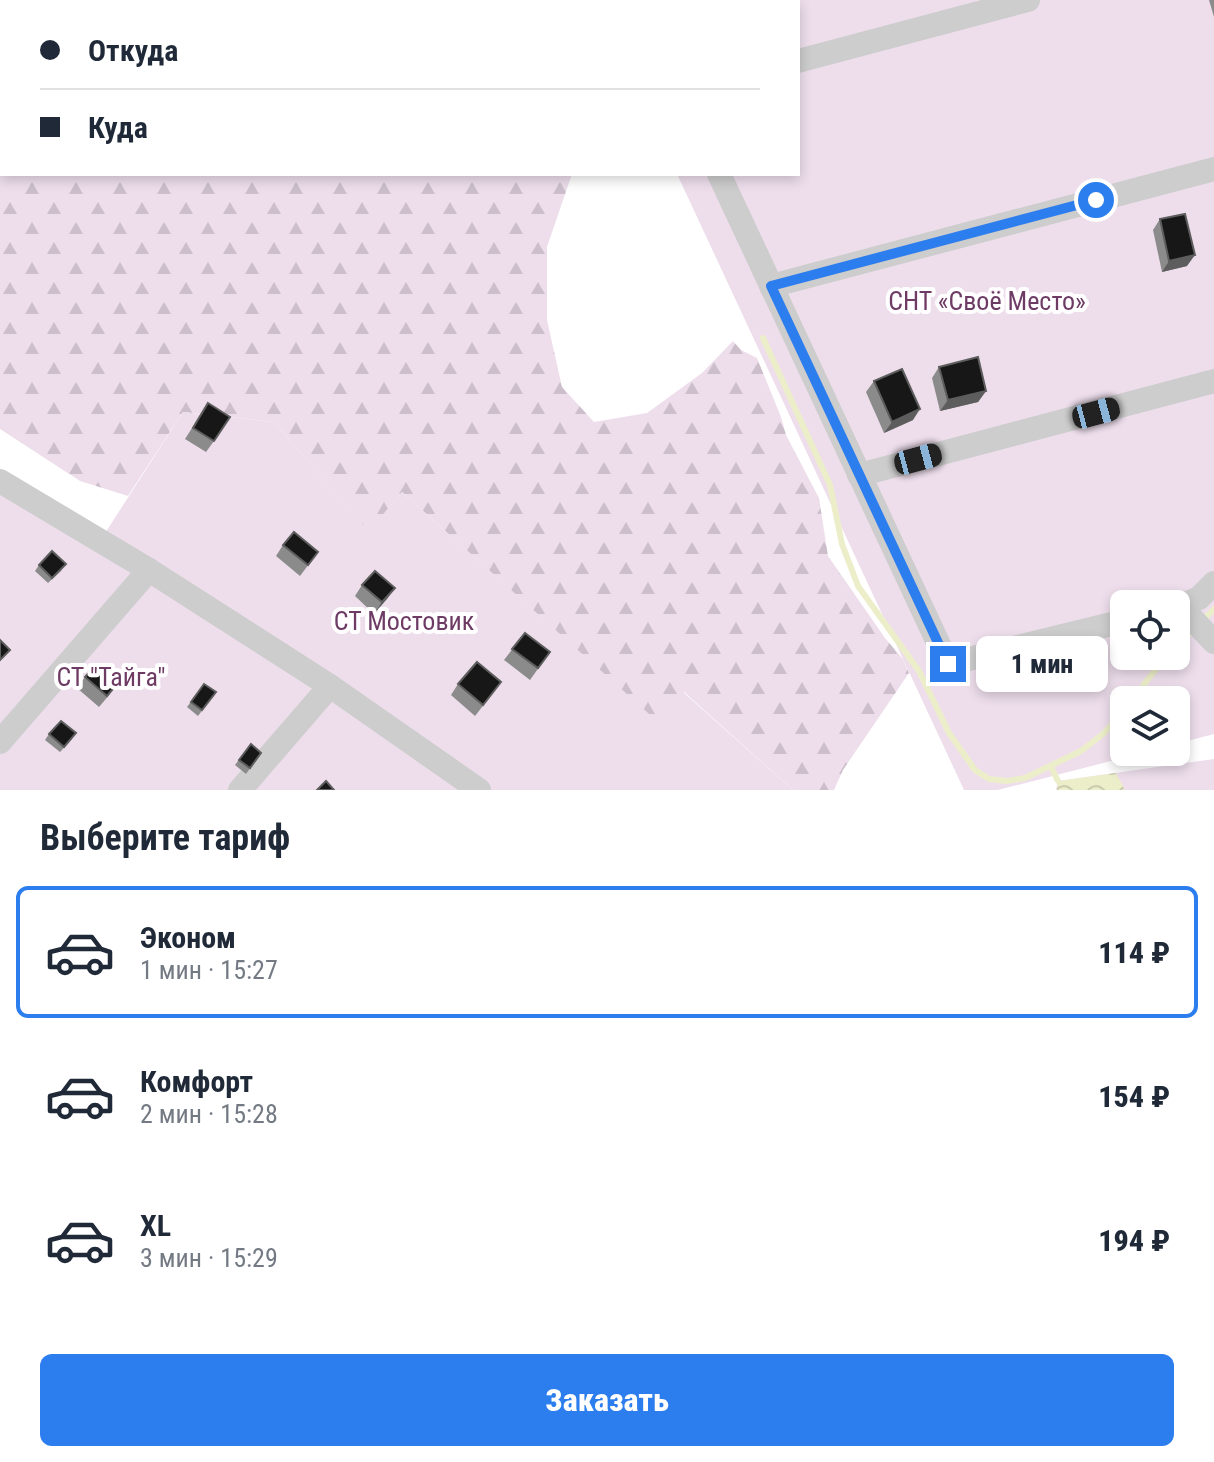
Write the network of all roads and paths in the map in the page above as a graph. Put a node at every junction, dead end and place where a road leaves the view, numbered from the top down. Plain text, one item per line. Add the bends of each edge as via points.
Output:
1 (1028, 0) edge
2 (800, 60) edge
3 (1214, 169) edge
4 (720, 176) edge
5 (771, 286) junction
6 (1214, 381) edge
7 (859, 475) junction
8 (0, 481) edge
9 (149, 570) junction
10 (1214, 583) edge
11 (1190, 602) edge
12 (1190, 619) edge
13 (1110, 624) edge
14 (1214, 642) edge
15 (330, 686) junction
16 (0, 742) edge
17 (240, 790) edge
18 (479, 790) edge

1 - 2 street
3 - 5 street
4 - 5 street
5 - 7 street
6 - 7 street
7 - 13 street via 948,664
8 - 9 street
9 - 15 street
9 - 16 street
10 - 11 street
12 - 14 street
15 - 17 street
15 - 18 street

